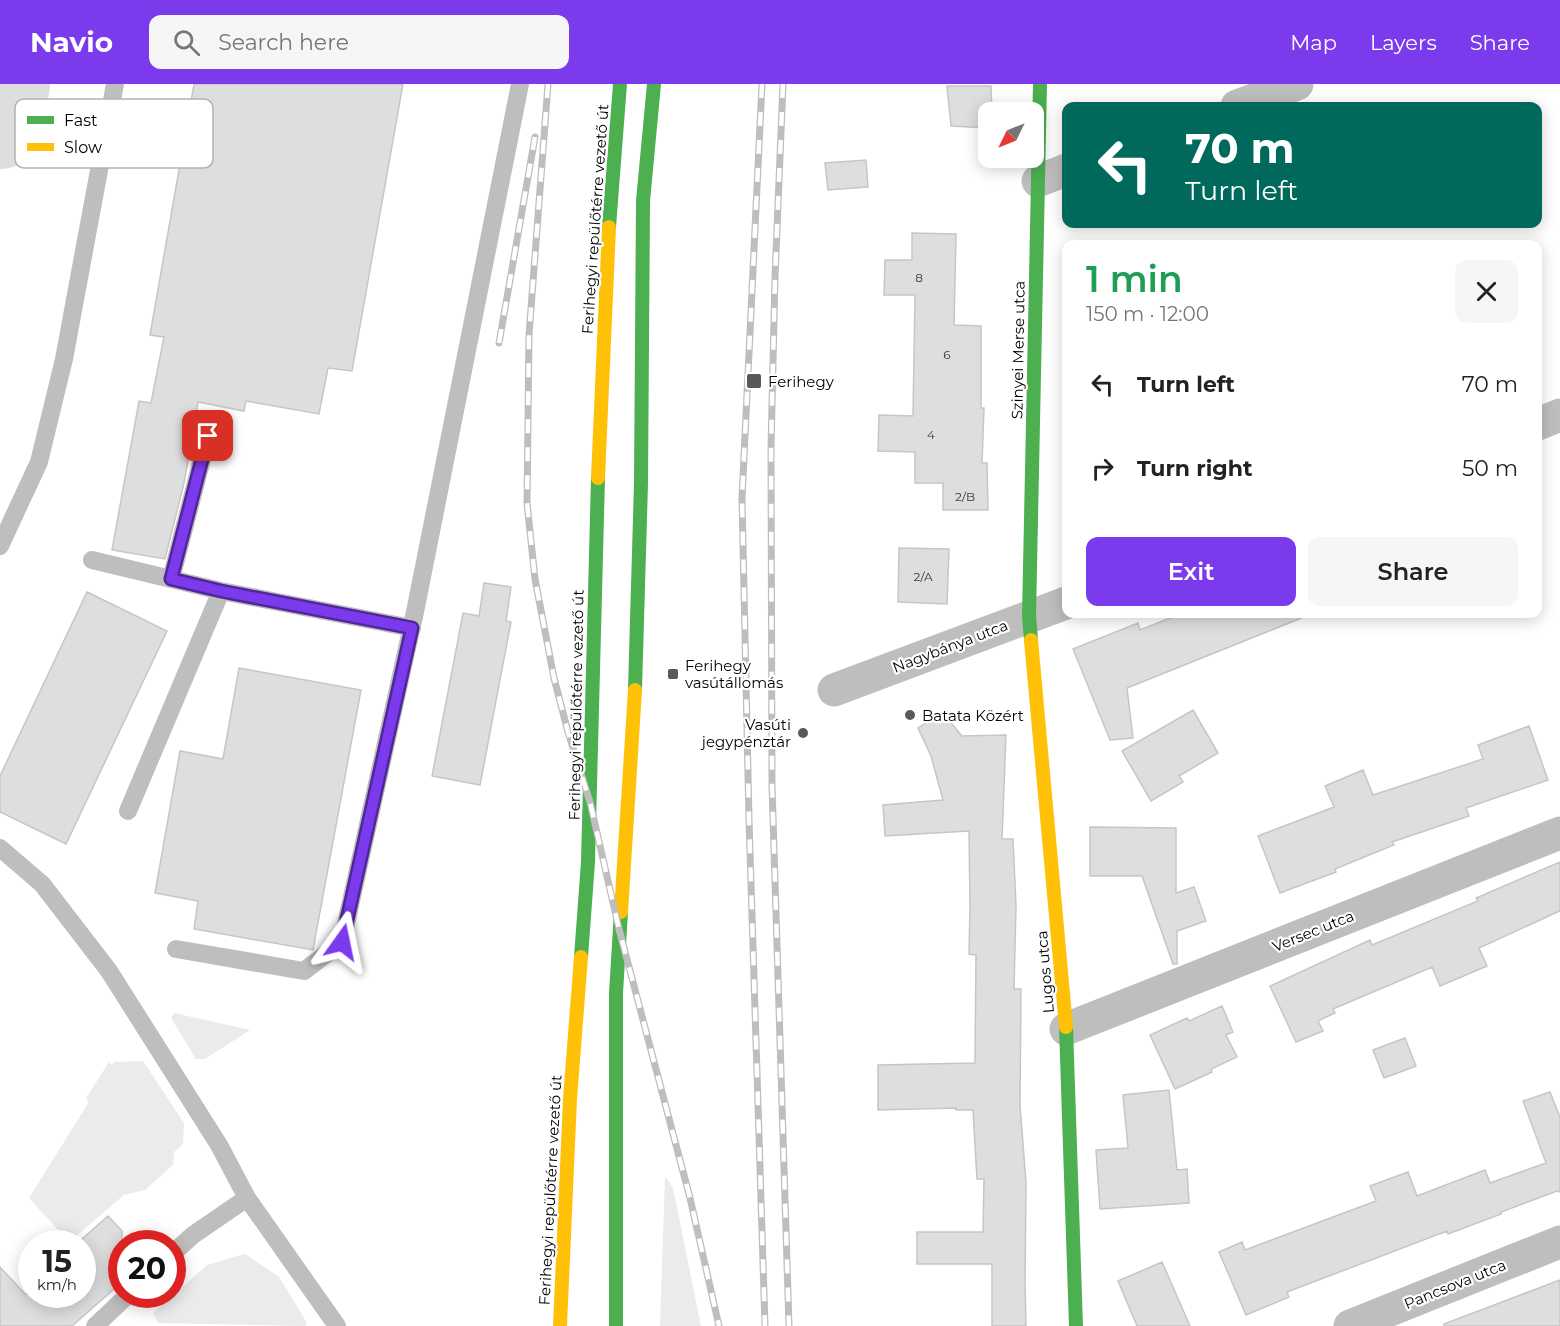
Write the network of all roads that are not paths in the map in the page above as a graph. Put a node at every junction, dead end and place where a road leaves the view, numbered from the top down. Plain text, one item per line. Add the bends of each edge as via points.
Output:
1 (115, 84) edge
2 (520, 84) edge
3 (620, 84) edge
4 (654, 84) edge
5 (1040, 84) edge
6 (1297, 84) edge
7 (112, 99) edge
8 (1248, 102) edge
9 (99, 168) edge
10 (1052, 176) edge
11 (1560, 416) edge
12 (1542, 423) edge
13 (208, 436) dead end
14 (0, 546) edge
15 (92, 560) dead end
16 (171, 579) junction
17 (221, 591) junction
18 (1062, 604) edge
19 (1029, 616) junction
20 (412, 628) junction
21 (834, 690) dead end
22 (128, 811) dead end
23 (1560, 833) edge
24 (0, 848) edge
25 (176, 949) dead end
26 (1066, 1029) junction
27 (247, 1198) junction
28 (186, 1241) edge
29 (1560, 1242) edge
30 (114, 1308) edge
31 (95, 1326) edge
32 (337, 1326) edge
33 (560, 1326) edge
34 (616, 1326) edge
35 (1076, 1326) edge
36 (1350, 1326) edge

1 - 7 lane
2 - 20 lane
3 - 33 main road, Ferihegyi repülőtérre vezető út via 609,219 599,453 588,862 570,1099
4 - 34 main road via 643,201 634,715 616,993
5 - 10 main road, Szinyei Merse utca
6 - 8 street
9 - 14 lane via 64,359 39,462
10 - 19 main road, Szinyei Merse utca
11 - 12 street
13 - 16 lane
15 - 16 lane
16 - 17 lane
17 - 20 lane
17 - 22 lane
18 - 19 street, Nagybánya utca
19 - 21 street, Nagybánya utca
19 - 26 main road, Lugos utca
20 - 25 lane via 342,942 304,971
23 - 26 street, Versec utca
24 - 27 lane via 42,884 109,971
26 - 35 main road, Lugos utca
27 - 28 lane
27 - 32 lane
29 - 36 street, Pancsova utca
30 - 31 lane

